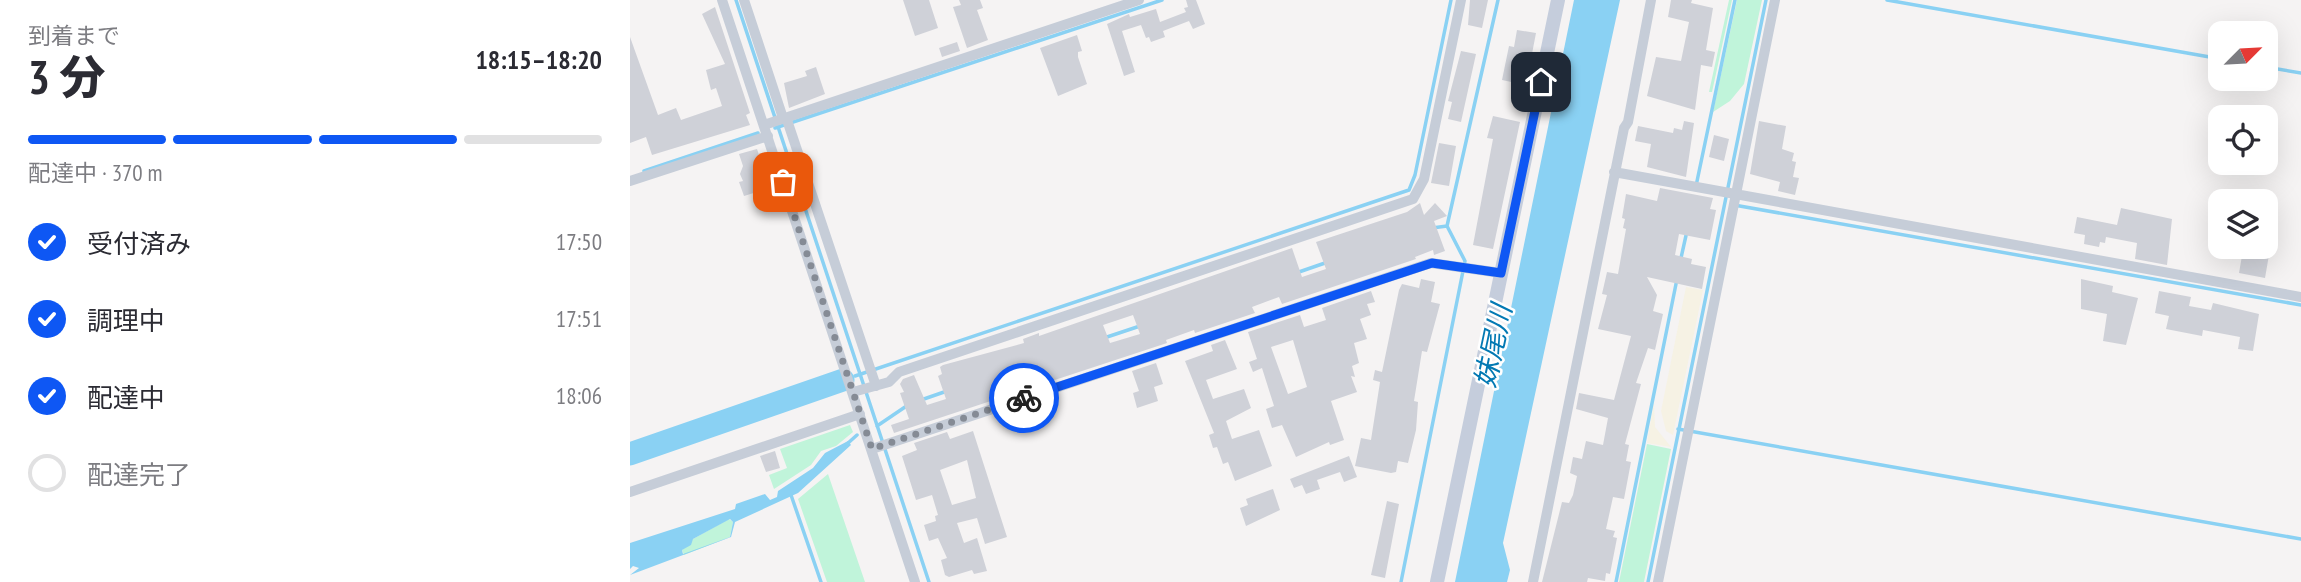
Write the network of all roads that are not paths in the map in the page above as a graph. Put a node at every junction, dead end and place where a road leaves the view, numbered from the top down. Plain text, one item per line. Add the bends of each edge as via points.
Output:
1 (722, 0) edge
2 (744, 0) edge
3 (1139, 0) edge
4 (1461, 0) edge
5 (1558, 0) edge
6 (1651, 0) edge
7 (1774, 0) edge
8 (779, 123) junction
9 (1614, 173) junction
10 (630, 181) edge
11 (1731, 199) junction
12 (1501, 273) junction
13 (2301, 297) edge
14 (867, 383) junction
15 (860, 414) junction
16 (879, 446) junction
17 (630, 492) edge
18 (915, 582) edge
19 (1437, 582) edge
20 (1533, 582) edge
21 (1658, 582) edge

1 - 8 street
2 - 8 street
3 - 8 street
4 - 14 street via 1424,179 1413,199 899,372 889,382
5 - 12 main road
6 - 9 street
7 - 11 street
8 - 10 street
8 - 14 street
8 - 14 street via 788,130
9 - 11 street
9 - 20 street
11 - 13 street
11 - 21 street
12 - 16 street via 1432,263
12 - 19 main road
14 - 15 street
15 - 16 street
15 - 17 street
16 - 18 street

